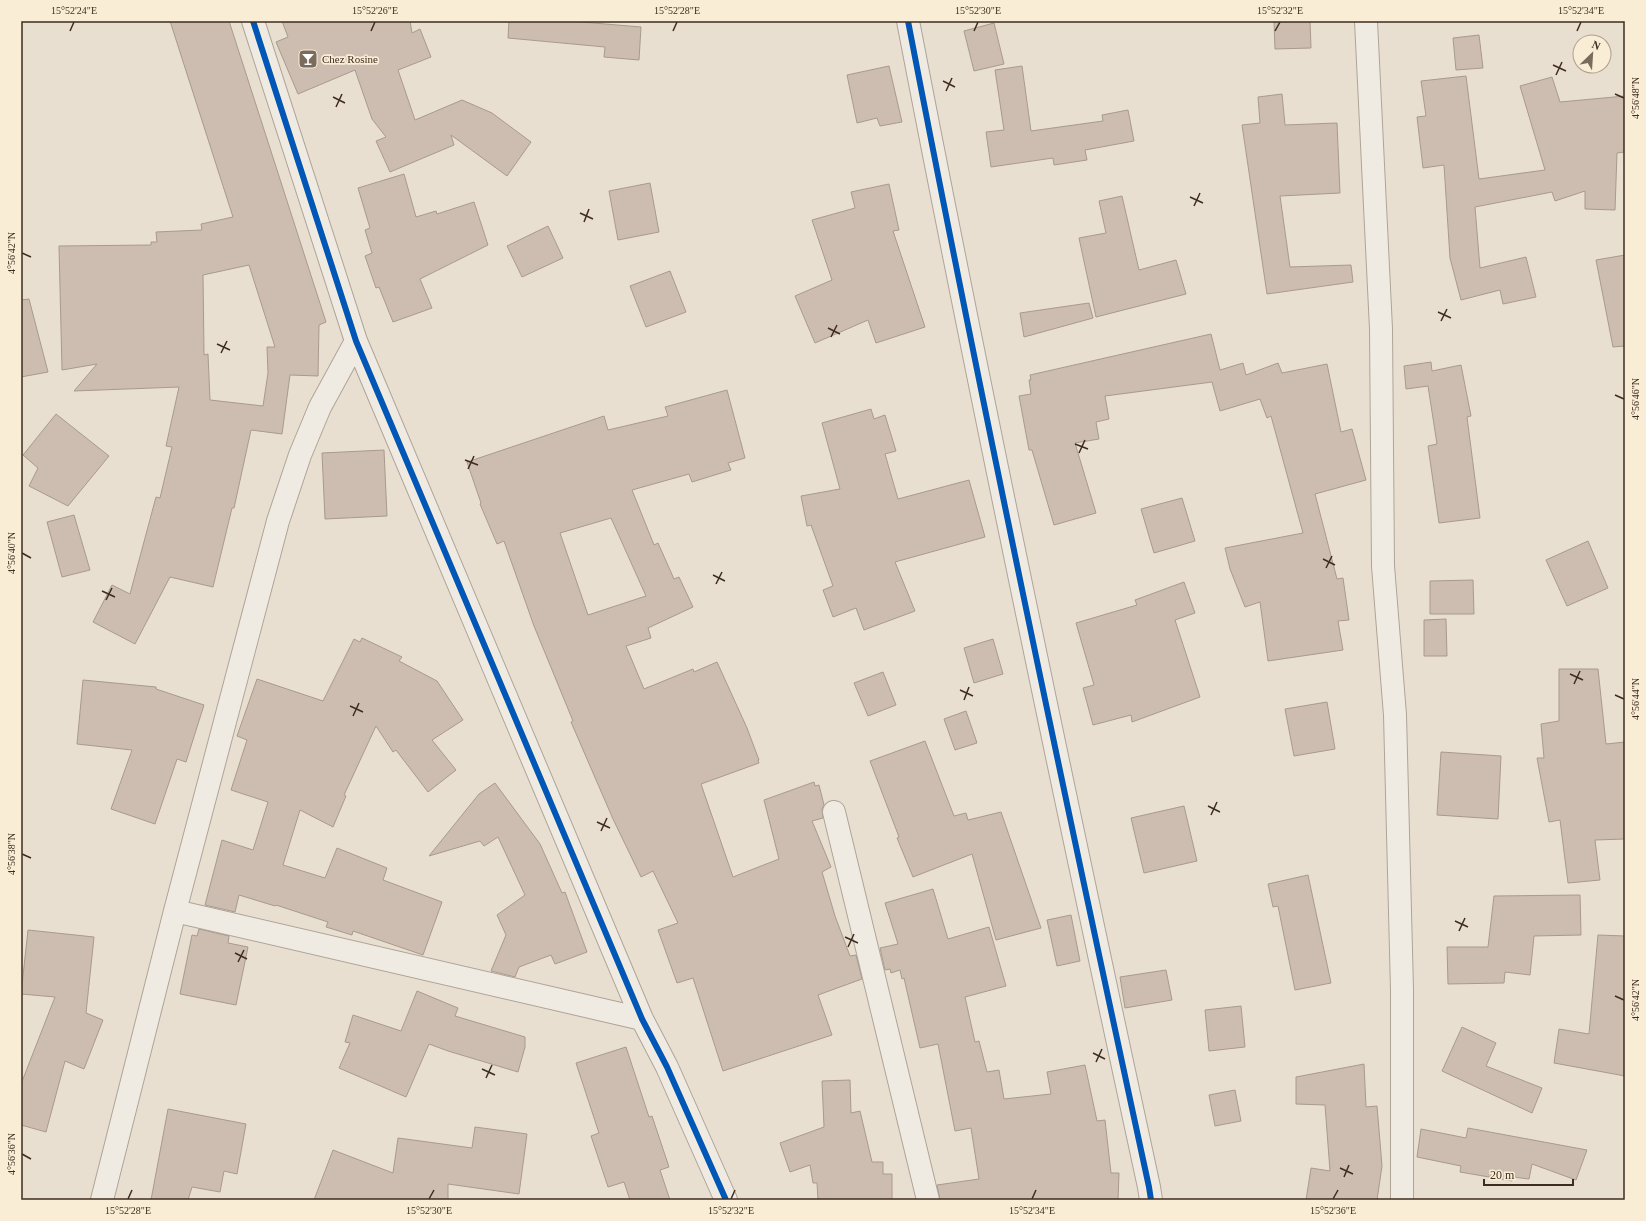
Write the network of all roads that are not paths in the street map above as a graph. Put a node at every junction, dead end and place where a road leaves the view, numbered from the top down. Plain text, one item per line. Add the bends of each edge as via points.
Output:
1 (253, 21) edge
2 (908, 21) edge
3 (1366, 21) edge
4 (356, 341) junction
5 (834, 812) dead end
6 (175, 911) junction
7 (642, 1019) junction
8 (102, 1200) edge
9 (726, 1200) edge
10 (928, 1200) edge
11 (1151, 1200) edge
12 (1402, 1200) edge

1 - 4 street
2 - 11 street via 1062,785
3 - 12 street via 1381,329 1383,566 1395,715 1402,990
4 - 6 street via 320,407 278,521
4 - 7 street
5 - 10 street
6 - 7 street
6 - 8 street
7 - 9 street via 667,1067

